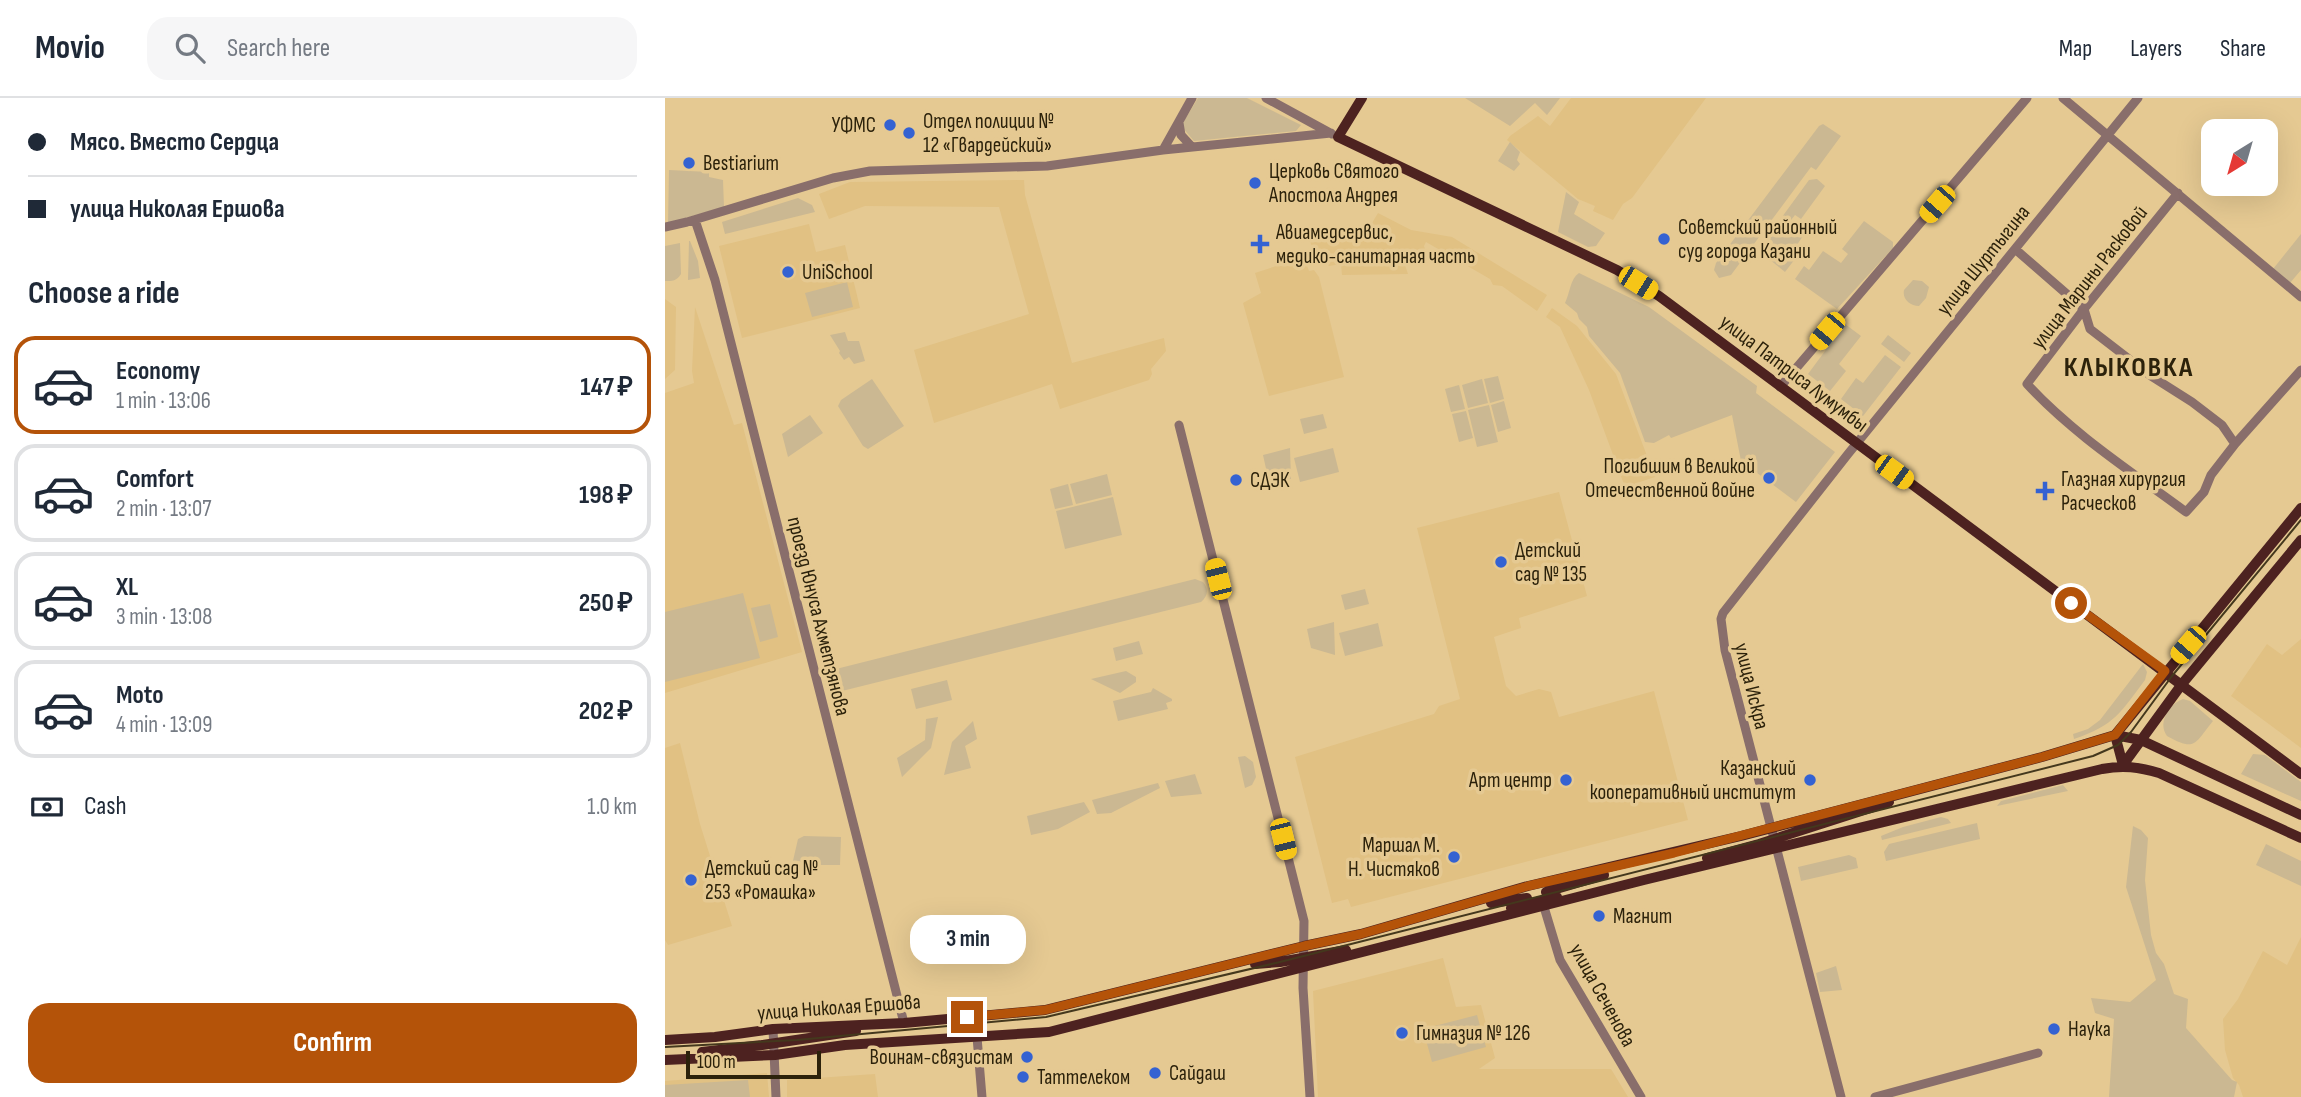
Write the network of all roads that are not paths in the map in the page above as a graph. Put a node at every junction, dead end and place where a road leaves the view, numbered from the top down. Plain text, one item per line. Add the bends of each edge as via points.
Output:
1 (1192, 98) edge
2 (1266, 98) edge
3 (1362, 98) edge
4 (2027, 98) edge
5 (2063, 98) edge
6 (2138, 98) edge
7 (1178, 122) junction
8 (1335, 135) junction
9 (2108, 135) junction
10 (1192, 147) junction
11 (1164, 150) junction
12 (2178, 193) junction
13 (695, 220) junction
14 (665, 227) edge
15 (2015, 248) junction
16 (2301, 297) edge
17 (2084, 309) junction
18 (2301, 370) edge
19 (1780, 387) junction
20 (1179, 425) dead end
21 (1856, 444) junction
22 (2235, 444) junction
23 (2301, 508) edge
24 (2300, 544) edge
25 (2165, 671) junction
26 (2182, 684) junction
27 (2115, 735) junction
28 (2141, 740) junction
29 (2123, 765) junction
30 (2301, 774) edge
31 (2301, 815) edge
32 (1774, 838) junction
33 (2301, 838) edge
34 (1644, 880) junction
35 (1544, 907) junction
36 (1420, 938) junction
37 (1303, 957) junction
38 (904, 1023) junction
39 (773, 1029) junction
40 (715, 1037) junction
41 (977, 1037) junction
42 (665, 1040) edge
43 (774, 1049) junction
44 (2038, 1053) dead end
45 (665, 1058) edge
46 (776, 1097) edge
47 (982, 1097) edge
48 (1310, 1097) edge
49 (1641, 1097) edge
50 (1841, 1097) edge
51 (1875, 1097) edge

1 - 7 street
2 - 8 street, улица Патриса Лумумбы
3 - 8 main road
4 - 19 street
5 - 9 street
6 - 9 street, улица Шуртыгина
7 - 10 street via 1181,135
7 - 11 street
8 - 10 street
8 - 19 main road, улица Патриса Лумумбы via 1617,270
9 - 12 street
9 - 15 street, улица Шуртыгина
10 - 11 street
11 - 13 street via 1047,166 870,171 833,177
12 - 16 street
12 - 17 street, улица Марины Расковой
13 - 14 street
13 - 38 street, проезд Юнуса Ахметзянова via 718,292
15 - 17 street
15 - 21 street, улица Шуртыгина
17 - 22 street via 2090,329 2222,425
17 - 22 street, улица Марины Расковой via 2027,384 2049,408 2186,512
18 - 22 street
19 - 21 main road, улица Патриса Лумумбы
20 - 37 street via 1305,927
21 - 25 main road, улица Патриса Лумумбы
21 - 32 street, улица Искра via 1721,619
23 - 25 main road
24 - 26 main road
25 - 26 main road, улица Патриса Лумумбы
25 - 27 main road
26 - 28 main road
26 - 30 main road, улица Патриса Лумумбы
27 - 28 main road
27 - 29 main road
27 - 32 main road via 1934,785
28 - 29 main road
28 - 31 main road
29 - 32 main road via 1850,830
29 - 33 main road via 2159,773
32 - 34 main road
32 - 37 main road, улица Николая Ершова via 1674,853 1531,897 1455,908 1361,934
32 - 50 street, улица Искра
34 - 35 main road
34 - 36 main road via 1533,901
35 - 36 main road
35 - 49 street, улица Сеченова via 1560,960
36 - 37 main road
37 - 38 main road, улица Николая Ершова via 1231,965 1045,1010
37 - 41 main road, улица Николая Ершова via 1213,990 1049,1032
37 - 48 street
38 - 39 main road, улица Николая Ершова
38 - 43 main road
39 - 40 main road, улица Николая Ершова
39 - 43 street
40 - 42 main road, улица Николая Ершова
40 - 43 main road
41 - 43 main road, улица Николая Ершова
41 - 47 street
43 - 45 main road, улица Николая Ершова
43 - 46 street
44 - 51 street

